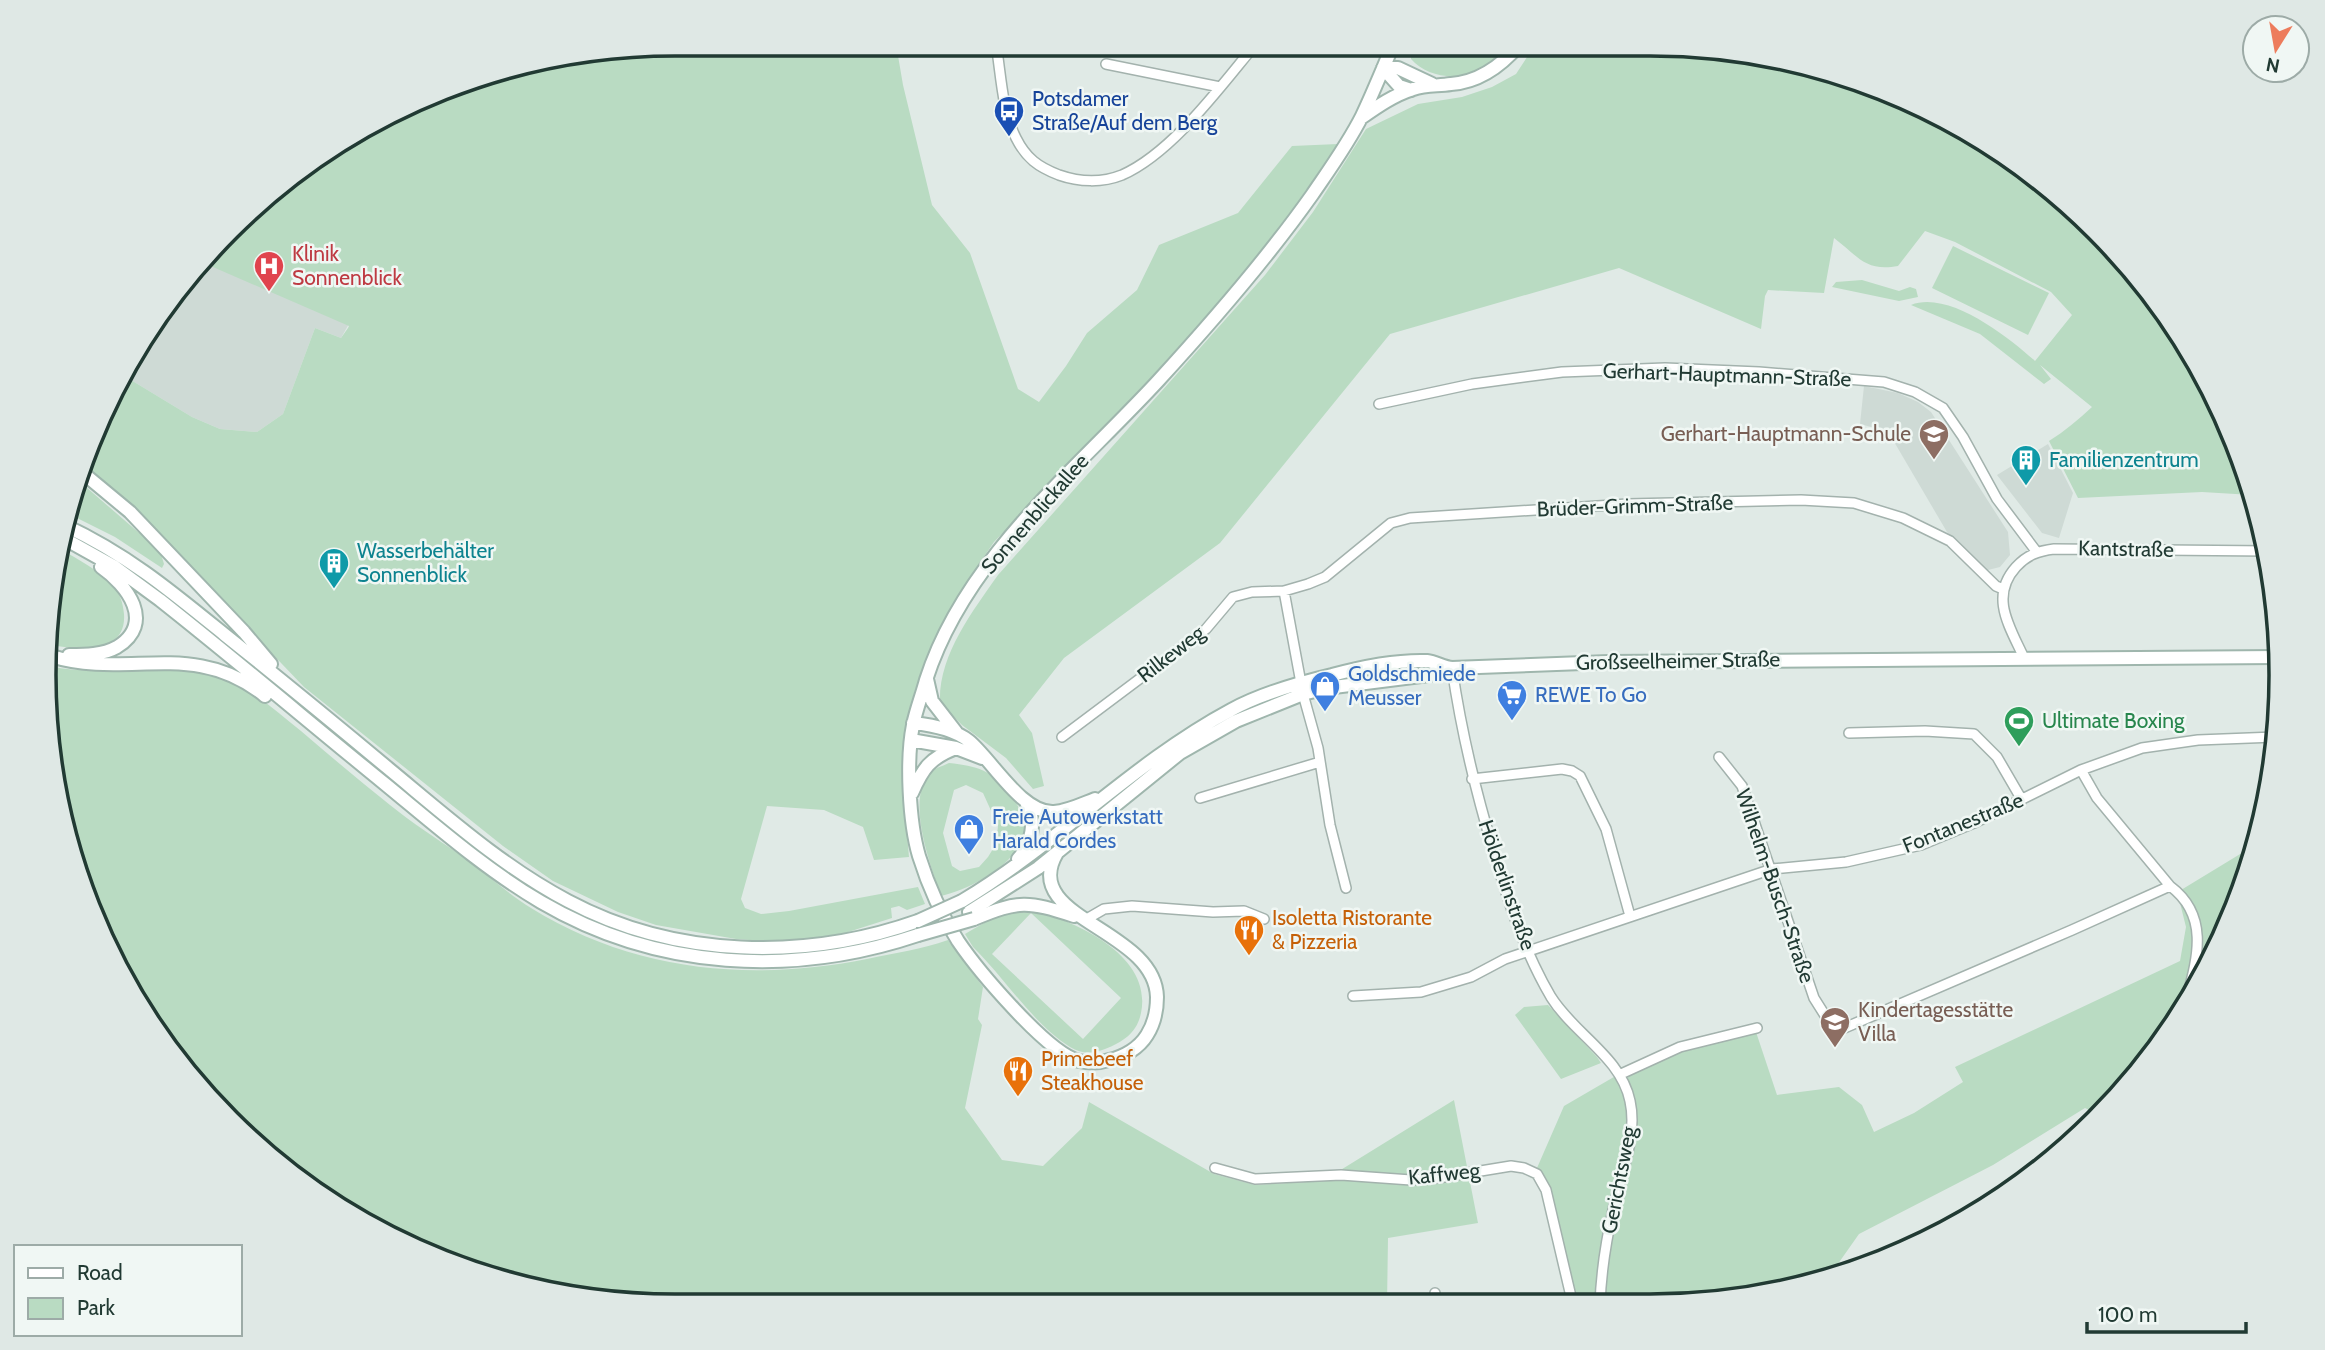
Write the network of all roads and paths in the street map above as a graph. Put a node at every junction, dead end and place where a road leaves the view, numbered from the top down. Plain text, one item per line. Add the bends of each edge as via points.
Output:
1 (998, 56) edge
2 (1246, 56) edge
3 (1388, 56) edge
4 (1506, 56) edge
5 (1106, 64) dead end
6 (1383, 68) junction
7 (1432, 84) junction
8 (1220, 87) junction
9 (1411, 90) junction
10 (1361, 118) junction
11 (1379, 404) dead end
12 (89, 478) edge
13 (74, 529) edge
14 (70, 544) edge
15 (70, 546) edge
16 (2036, 551) junction
17 (2256, 551) edge
18 (2003, 589) junction
19 (1284, 592) junction
20 (56, 656) edge
21 (56, 657) edge
22 (2269, 657) edge
23 (2024, 658) junction
24 (1452, 668) junction
25 (927, 678) junction
26 (289, 686) junction
27 (1302, 688) junction
28 (913, 723) junction
29 (315, 727) junction
30 (956, 733) junction
31 (1849, 733) dead end
32 (1062, 737) dead end
33 (2266, 737) edge
34 (911, 740) junction
35 (956, 748) junction
36 (1719, 757) dead end
37 (986, 760) junction
38 (1320, 762) junction
39 (2081, 770) junction
40 (1472, 779) junction
41 (1112, 792) junction
42 (911, 797) junction
43 (1200, 798) dead end
44 (1024, 799) junction
45 (2022, 800) junction
46 (1057, 853) junction
47 (1772, 869) junction
48 (1001, 878) junction
49 (2170, 886) junction
50 (1346, 888) dead end
51 (968, 911) junction
52 (1630, 916) junction
53 (1264, 919) dead end
54 (1085, 920) junction
55 (1529, 951) junction
56 (2193, 971) edge
57 (1353, 996) dead end
58 (1757, 1028) dead end
59 (1621, 1074) junction
60 (1215, 1168) dead end
61 (1570, 1294) edge
62 (1600, 1294) edge

1 - 8 street via 1009,122 1025,154 1045,170 1075,180 1111,178 1140,164 1161,149
2 - 8 street
3 - 6 main road, Sonnenblickallee
4 - 7 main road via 1486,74 1451,85
5 - 8 street
6 - 7 main road via 1398,68
6 - 9 main road via 1399,86
6 - 10 main road, Sonnenblickallee
7 - 9 main road
9 - 10 main road
10 - 25 main road, Sonnenblickallee via 1280,240 994,558 951,622
11 - 16 street, Gerhart-Hauptmann-Straße via 1472,384 1562,372 1665,368 1884,382 1943,408 1997,499
12 - 26 main road via 131,512
13 - 26 main road via 134,563
14 - 29 main road via 101,558 151,593
15 - 20 main road via 118,580 134,604 136,619 130,635 117,647
16 - 17 street, Kantstraße
16 - 18 street via 2007,577
18 - 19 street, Brüder-Grimm-Straße via 1950,541 1927,528 1854,503 1801,500 1628,504 1400,520 1377,533 1325,577
18 - 23 street via 2006,616
19 - 27 street
19 - 32 street, Rilkeweg via 1233,597 1206,629
21 - 29 main road via 85,664 205,665 242,679 287,714
22 - 23 main road, Großseelheimer Straße
23 - 24 main road, Großseelheimer Straße via 1577,662
24 - 27 main road, Großseelheimer Straße via 1427,661 1384,665 1351,670
24 - 40 street, Hölderlinstraße
25 - 28 main road, Sonnenblickallee
25 - 30 main road via 932,702
26 - 51 main road, bridge via 491,851 569,902 643,931 719,946 763,949 837,943
27 - 38 street
27 - 41 main road, Großseelheimer Straße via 1260,696 1224,714 1182,738
27 - 46 main road via 1180,753
28 - 30 main road
28 - 34 main road, Sonnenblickallee
29 - 51 main road, bridge via 520,889 561,914 662,951 765,963 832,957 918,935
30 - 37 main road
31 - 45 street via 1974,734 1997,757
33 - 39 street, Fontanestraße via 2169,743
34 - 35 main road
34 - 42 main road, Sonnenblickallee
35 - 37 main road
35 - 42 main road via 938,755 924,769
36 - 47 street, Wilhelm-Busch-Straße via 1742,786
37 - 44 main road
38 - 43 street
38 - 50 street
39 - 45 street, Fontanestraße
39 - 49 street via 2097,798
40 - 52 street via 1562,769 1580,776 1606,829
40 - 55 street, Hölderlinstraße via 1504,888
41 - 44 main road via 1055,812
41 - 48 main road, Großseelheimer Straße
42 - 54 main road, Sonnenblickallee via 920,858 960,943 1052,1046 1078,1060 1105,1061 1131,1051 1148,1033 1157,993 1148,968 1136,953
44 - 48 main road via 1032,816 1029,843
45 - 47 street, Fontanestraße via 1920,845 1846,862
46 - 51 main road
46 - 54 main road via 1049,874 1053,893
47 - 49 street, Wilhelm-Busch-Straße via 1814,998 1831,1025 1842,1029
47 - 52 street, Fontanestraße
48 - 51 main road
49 - 56 street via 2182,895 2198,930
51 - 54 main road via 1031,903
52 - 55 street, Fontanestraße
53 - 54 street via 1244,911 1112,906
55 - 57 street, Fontanestraße via 1471,977 1421,992
55 - 59 street, Hölderlinstraße via 1562,1012
58 - 59 street via 1680,1047
59 - 62 street, Gerichtsweg via 1630,1101 1630,1137
60 - 61 street, Kaffweg via 1255,1179 1341,1175 1412,1180 1511,1166 1531,1170 1546,1190

